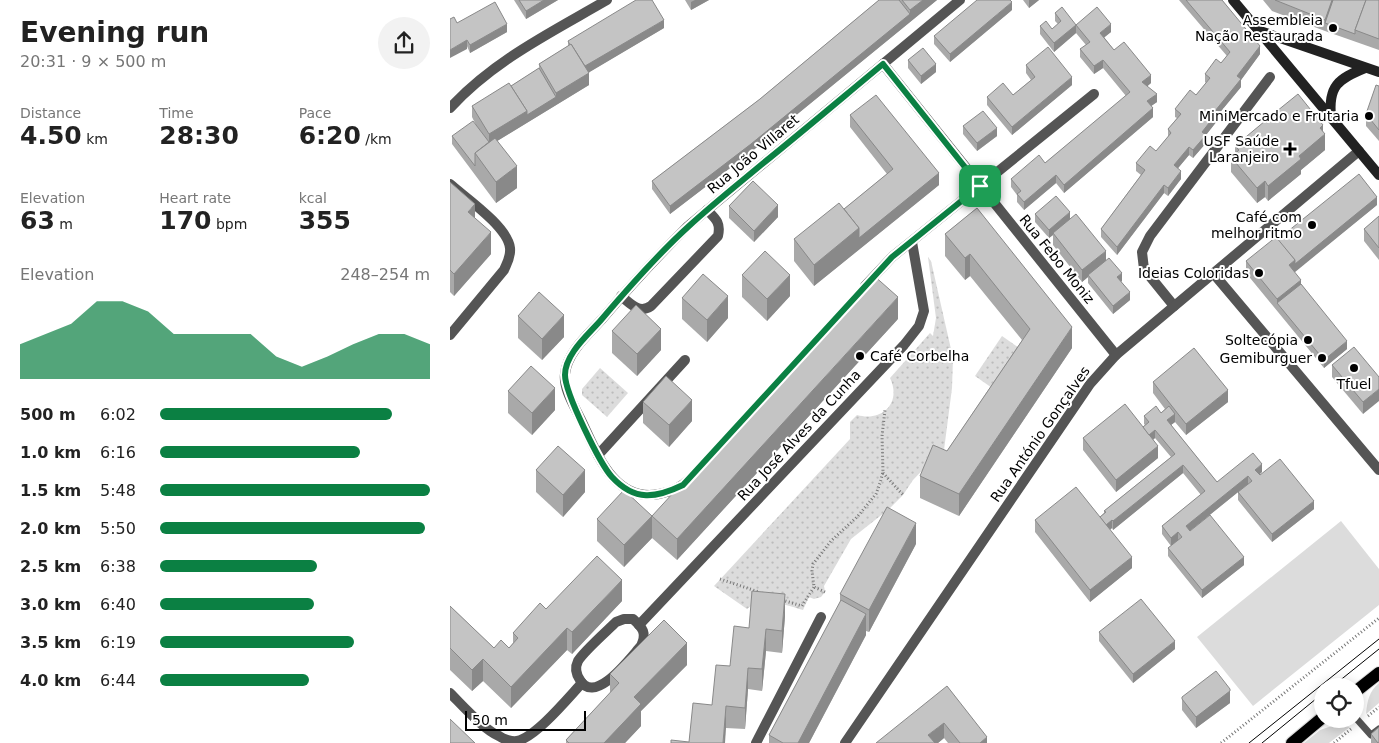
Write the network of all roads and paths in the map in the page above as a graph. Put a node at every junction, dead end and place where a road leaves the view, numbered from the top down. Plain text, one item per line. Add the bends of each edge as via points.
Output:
1 (608, 0) edge
2 (960, 0) edge
3 (1233, 0) edge
4 (1259, 30) junction
5 (883, 64) junction
6 (1365, 68) junction
7 (1379, 72) edge
8 (1270, 77) dead end
9 (1094, 94) dead end
10 (452, 101) edge
11 (1331, 117) junction
12 (1359, 151) junction
13 (1379, 175) edge
14 (450, 184) edge
15 (980, 186) junction
16 (707, 210) junction
17 (912, 242) junction
18 (1213, 273) junction
19 (858, 294) edge
20 (622, 296) junction
21 (1174, 306) junction
22 (450, 335) edge
23 (1116, 355) junction
24 (685, 360) dead end
25 (885, 410) dead end
26 (598, 454) junction
27 (697, 470) edge
28 (1379, 470) edge
29 (882, 472) junction
30 (903, 495) dead end
31 (720, 579) dead end
32 (814, 587) junction
33 (824, 592) dead end
34 (766, 594) edge
35 (775, 597) edge
36 (821, 617) dead end
37 (1379, 618) edge
38 (639, 625) junction
39 (1379, 673) edge
40 (582, 683) junction
41 (1364, 685) edge
42 (450, 693) edge
43 (1314, 725) edge
44 (1364, 727) edge
45 (1379, 729) edge
46 (1371, 735) junction
47 (756, 743) edge
48 (845, 743) edge
49 (1221, 743) edge
50 (1292, 743) edge
51 (1378, 743) edge

1 - 10 street via 507,58
2 - 5 street, Rua João Villaret
3 - 4 main road
4 - 6 main road
4 - 11 main road
5 - 15 street, Rua Febo Moniz
5 - 16 street, Rua João Villaret
6 - 7 main road
6 - 11 main road via 1340,80 1333,89
8 - 21 street via 1150,236 1142,252 1144,270
9 - 15 street
11 - 12 main road
12 - 13 main road
12 - 18 street, Rua António Gonçalves
14 - 22 street via 501,228 510,248 510,258 504,270
15 - 17 street
15 - 23 street, Rua Febo Moniz
16 - 20 street, Rua João Villaret via 653,261
16 - 20 street via 718,222 718,236 651,306 639,310
17 - 19 street via 892,257
17 - 38 street, Rua José Alves da Cunha via 924,311 919,326
18 - 21 street, Rua António Gonçalves
18 - 28 street
20 - 26 street, Rua João Villaret via 576,348 564,375 567,390
21 - 23 street, Rua António Gonçalves
23 - 48 street, Rua António Gonçalves via 1090,384
24 - 26 street
25 - 29 path
26 - 27 street, Rua João Villaret via 621,487 650,496 667,493 683,485
29 - 30 path
29 - 32 path via 876,494 813,564
31 - 34 path
32 - 33 path
32 - 35 path via 802,606
36 - 47 street
37 - 49 path
38 - 40 street via 643,628 641,646 605,684 595,688
38 - 40 street via 633,619 616,622 578,661 576,670
39 - 41 main road
40 - 42 street via 535,732 515,741 490,731
43 - 50 main road
44 - 46 lane
45 - 46 lane
46 - 51 lane

